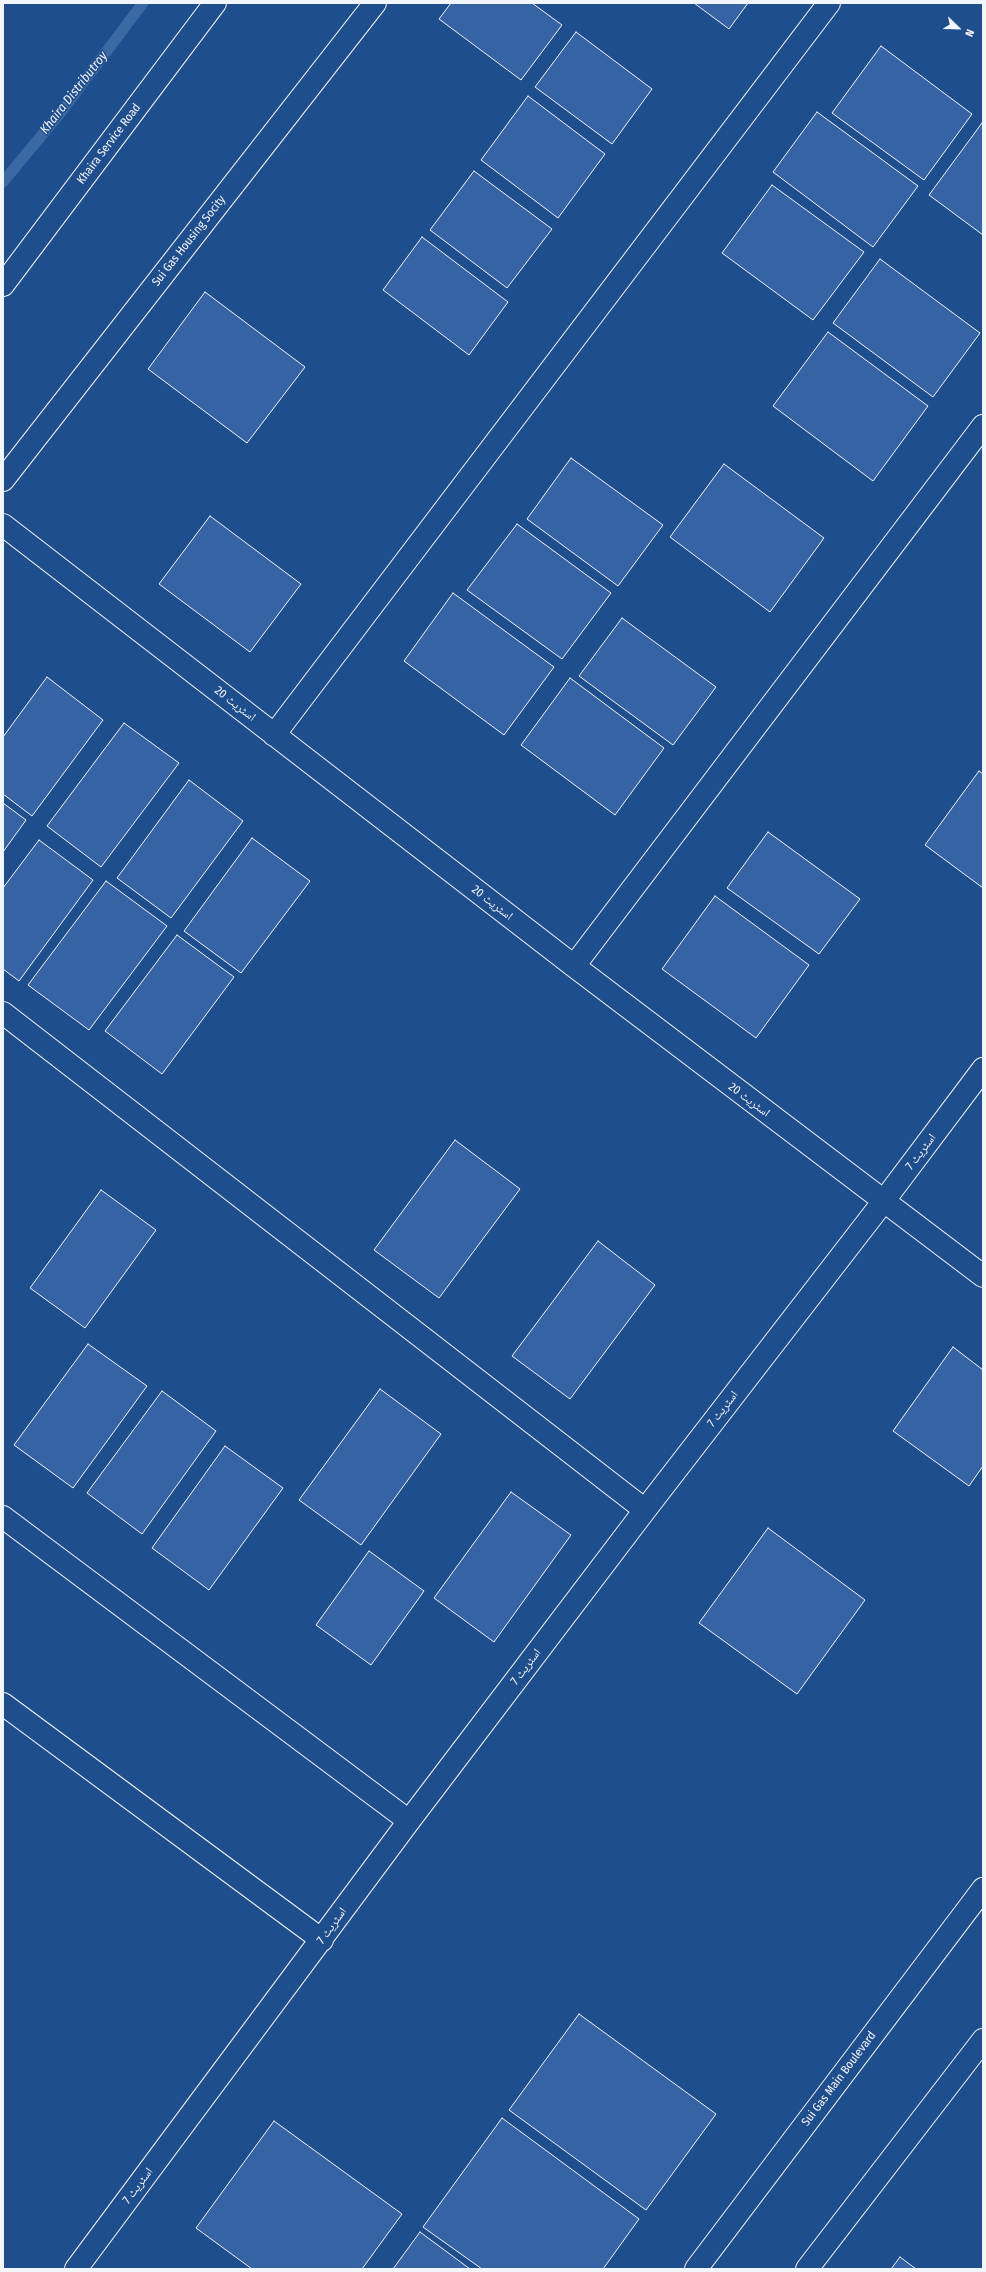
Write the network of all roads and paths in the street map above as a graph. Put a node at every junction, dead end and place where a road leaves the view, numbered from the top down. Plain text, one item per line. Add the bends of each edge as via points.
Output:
1 (215, 3) edge
2 (374, 3) edge
3 (829, 3) edge
4 (3, 285) edge
5 (983, 426) edge
6 (3, 480) edge
7 (3, 525) edge
8 (274, 735) junction
9 (574, 966) junction
10 (3, 1013) edge
11 (983, 1069) edge
12 (884, 1202) junction
13 (983, 1276) edge
14 (645, 1510) junction
15 (3, 1517) edge
16 (3, 1704) edge
17 (409, 1821) junction
18 (983, 1889) edge
19 (322, 1940) junction
20 (983, 2040) edge
21 (76, 2269) edge
22 (696, 2269) edge
23 (807, 2269) edge

1 - 4 street, Khaira Service Road
2 - 6 street, Sui Gas Housing Socity
3 - 8 street
5 - 9 street
7 - 8 street, اسٹریٹ 20
8 - 9 street, اسٹریٹ 20
9 - 12 street, اسٹریٹ 20
10 - 14 street
11 - 12 street, اسٹریٹ 7
12 - 13 street, اسٹریٹ 20
12 - 14 street, اسٹریٹ 7
14 - 17 street, اسٹریٹ 7
15 - 17 street
16 - 19 street
17 - 19 street, اسٹریٹ 7
18 - 22 street, Sui Gas Main Boulevard
19 - 21 street, اسٹریٹ 7
20 - 23 street

